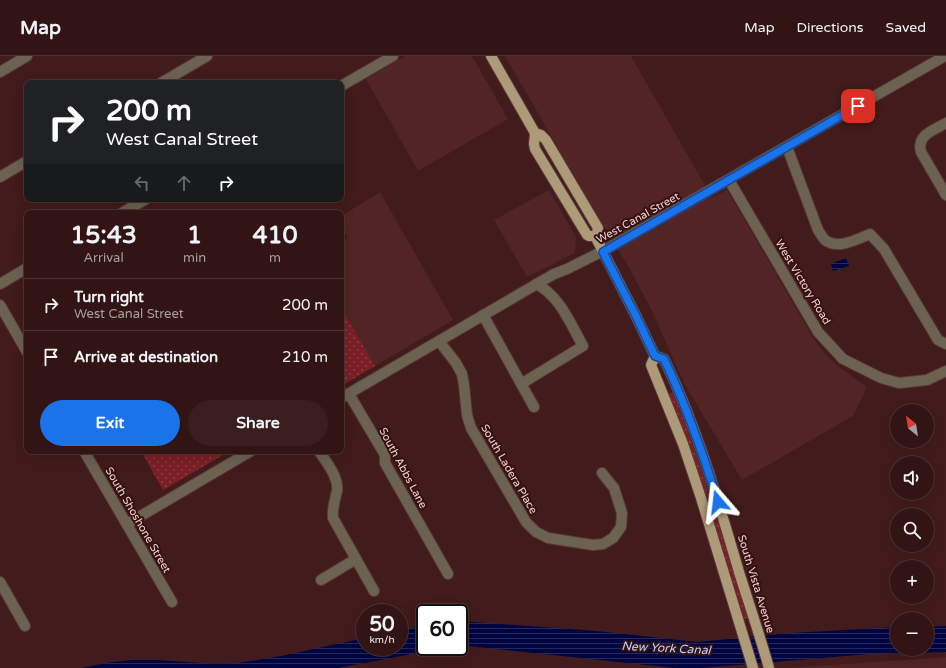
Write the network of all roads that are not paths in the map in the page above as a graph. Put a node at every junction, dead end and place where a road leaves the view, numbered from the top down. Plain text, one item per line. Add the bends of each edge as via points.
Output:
1 (27, 56) edge
2 (207, 56) edge
3 (393, 56) edge
4 (491, 56) edge
5 (945, 56) edge
6 (0, 72) edge
7 (165, 80) edge
8 (344, 84) edge
9 (946, 123) edge
10 (535, 133) junction
11 (787, 147) junction
12 (24, 163) edge
13 (0, 177) edge
14 (729, 180) junction
15 (946, 195) edge
16 (141, 202) edge
17 (127, 210) edge
18 (595, 236) junction
19 (603, 252) junction
20 (24, 270) edge
21 (0, 284) edge
22 (536, 284) junction
23 (0, 305) edge
24 (482, 315) junction
25 (439, 341) junction
26 (946, 344) edge
27 (24, 347) edge
28 (655, 356) junction
29 (946, 371) edge
30 (521, 384) junction
31 (345, 396) edge
32 (534, 407) dead end
33 (86, 454) edge
34 (246, 454) edge
35 (321, 454) edge
36 (602, 473) dead end
37 (127, 524) junction
38 (356, 559) junction
39 (448, 574) dead end
40 (321, 580) dead end
41 (0, 582) edge
42 (374, 591) dead end
43 (172, 602) dead end
44 (25, 626) dead end
45 (769, 666) edge
46 (752, 667) edge

1 - 6 street
2 - 7 street
3 - 8 street
4 - 10 main road, South Vista Avenue
5 - 11 street, West Canal Street
9 - 15 street via 924,135 920,142 921,152
10 - 18 main road, South Vista Avenue via 544,137 556,155 598,228
10 - 18 main road, South Vista Avenue via 535,148 587,235
11 - 14 street, West Canal Street
11 - 26 street via 818,230 825,240 836,244 854,241 870,234 884,249 938,340
12 - 13 street
14 - 19 street, West Canal Street
14 - 29 street, West Victory Road via 818,332 843,360 880,378 898,383 927,380
16 - 17 street
18 - 19 main road, South Vista Avenue
19 - 22 street, West Canal Street
19 - 28 main road, South Vista Avenue
20 - 21 street
22 - 24 street, West Canal Street
22 - 30 street via 555,299 583,346
23 - 27 street
24 - 25 street, West Canal Street
24 - 30 street
25 - 31 street, West Canal Street
25 - 36 street, South Ladera Place via 462,374 471,428 526,522 536,532 548,538 593,545 603,544 613,538 620,527 622,513 614,488
28 - 45 main road, South Vista Avenue via 664,359 683,401 708,469
28 - 46 main road, South Vista Avenue via 651,365 683,444
30 - 32 street
31 - 39 street, South Abbs Lane via 385,455 385,463
33 - 37 street, South Shoshone Street
34 - 37 street
35 - 38 street via 337,484 333,518
37 - 43 street, South Shoshone Street
38 - 40 street
38 - 42 street
41 - 44 street

